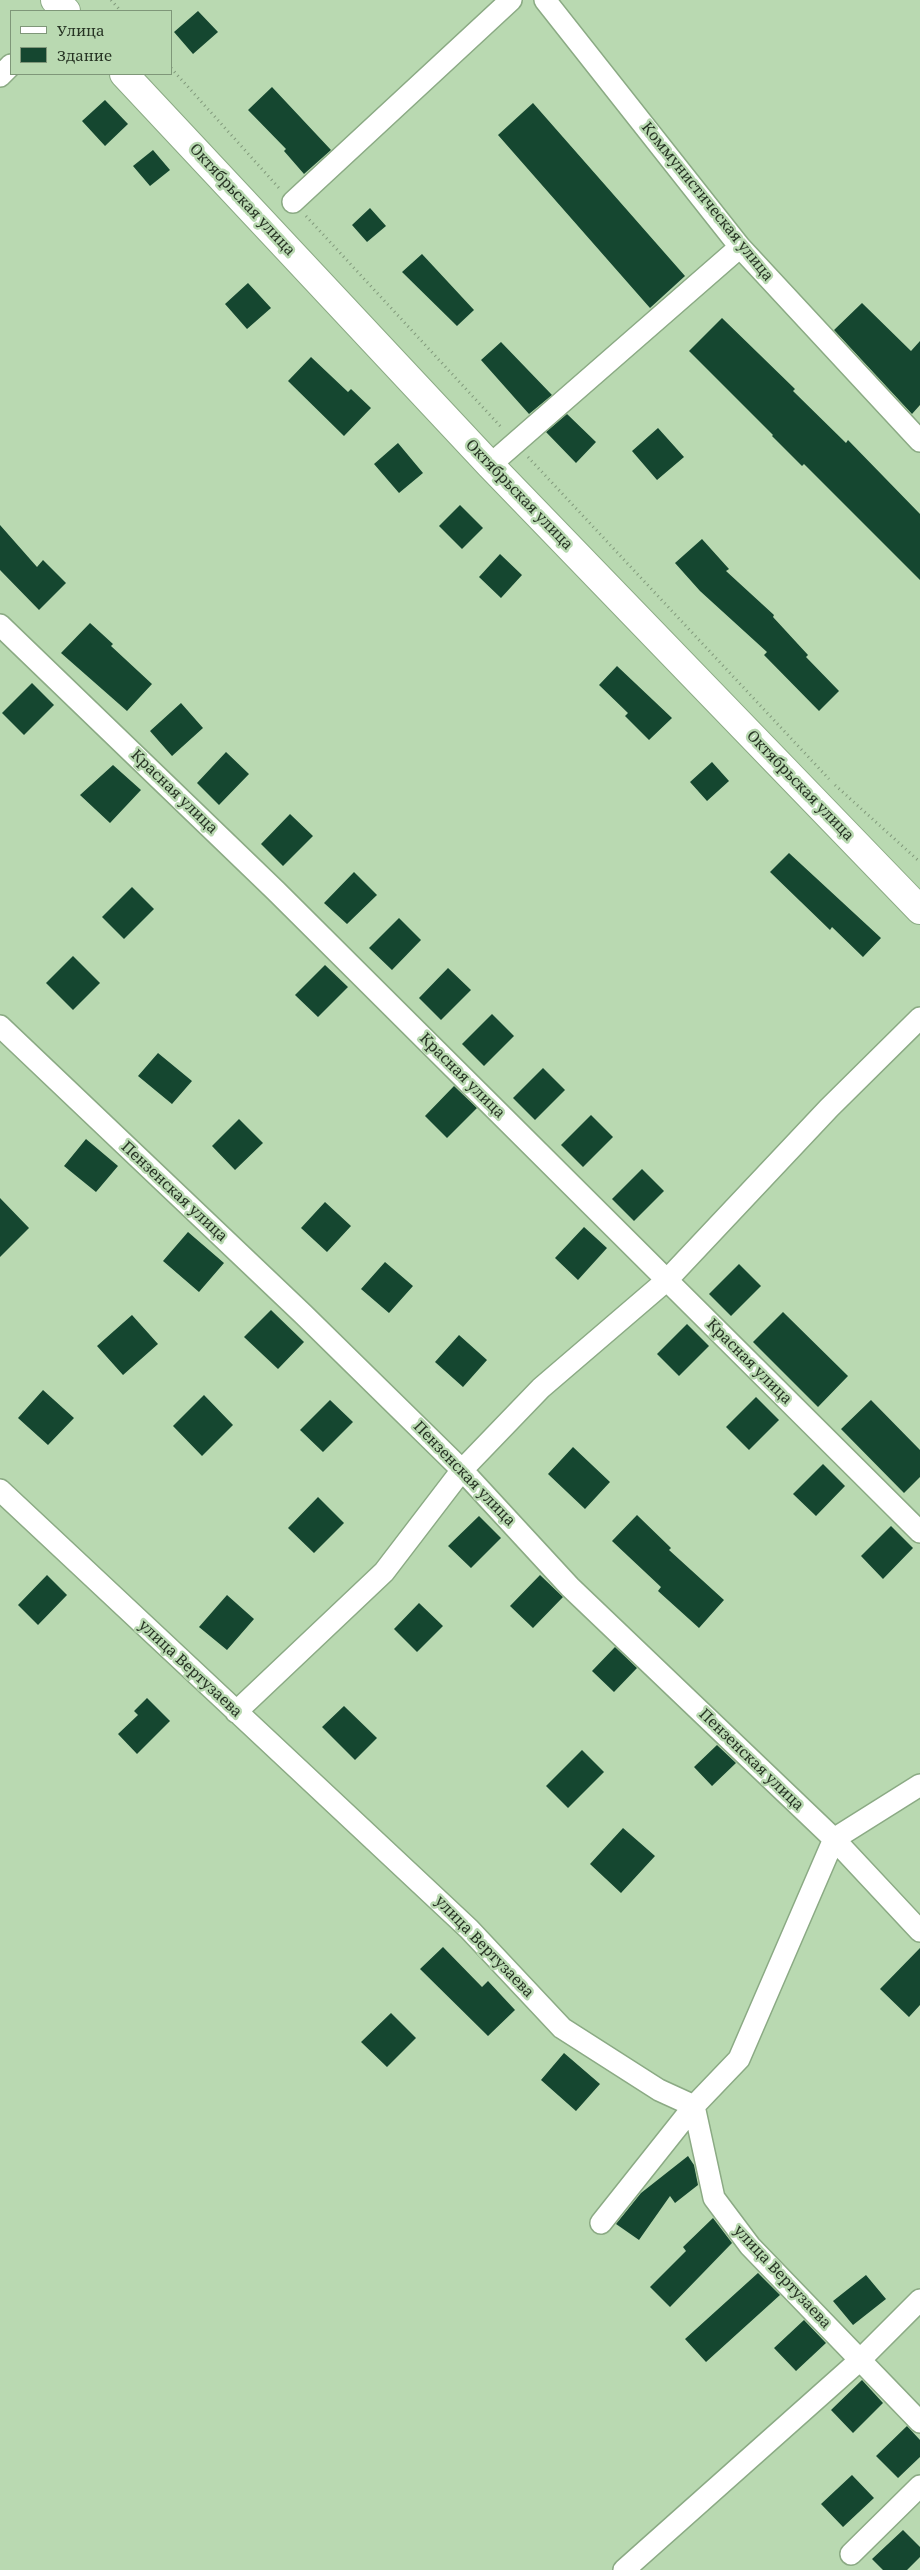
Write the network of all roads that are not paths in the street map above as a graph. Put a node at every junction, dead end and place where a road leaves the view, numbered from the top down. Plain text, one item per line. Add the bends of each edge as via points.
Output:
1 (55, 0) edge
2 (511, 0) edge
3 (545, 0) edge
4 (64, 10) edge
5 (10, 66) edge
6 (125, 75) edge
7 (0, 76) edge
8 (293, 202) road end
9 (740, 247) junction
10 (920, 441) edge
11 (490, 465) junction
12 (0, 625) edge
13 (920, 910) edge
14 (920, 1018) edge
15 (0, 1026) edge
16 (667, 1280) junction
17 (462, 1470) junction
18 (0, 1490) edge
19 (920, 1532) edge
20 (236, 1712) junction
21 (920, 1785) edge
22 (834, 1839) junction
23 (920, 1931) edge
24 (694, 2106) junction
25 (601, 2223) dead end
26 (920, 2300) edge
27 (860, 2360) junction
28 (920, 2422) edge
29 (920, 2486) edge
30 (851, 2554) dead end
31 (624, 2570) edge

1 - 4 main road
2 - 8 street
3 - 9 street, Коммунистическая улица
5 - 7 street
6 - 11 main road, Октябрьская улица
9 - 10 street, Коммунистическая улица
9 - 11 street
11 - 13 main road, Октябрьская улица
12 - 16 street, Красная улица via 276,891
14 - 16 street via 829,1108
15 - 17 street, Пензенская улица
16 - 17 street via 541,1388
16 - 19 street, Красная улица
17 - 20 street via 384,1572
17 - 22 street, Пензенская улица via 570,1587
18 - 20 street, улица Вертузаева
20 - 24 street, улица Вертузаева via 469,1929 562,2028 659,2090
21 - 22 street
22 - 23 street, Пензенская улица
22 - 24 street via 739,2059
24 - 25 street
24 - 27 street, улица Вертузаева via 714,2198 750,2246
26 - 27 street
27 - 28 street, улица Вертузаева
27 - 31 street
29 - 30 street

